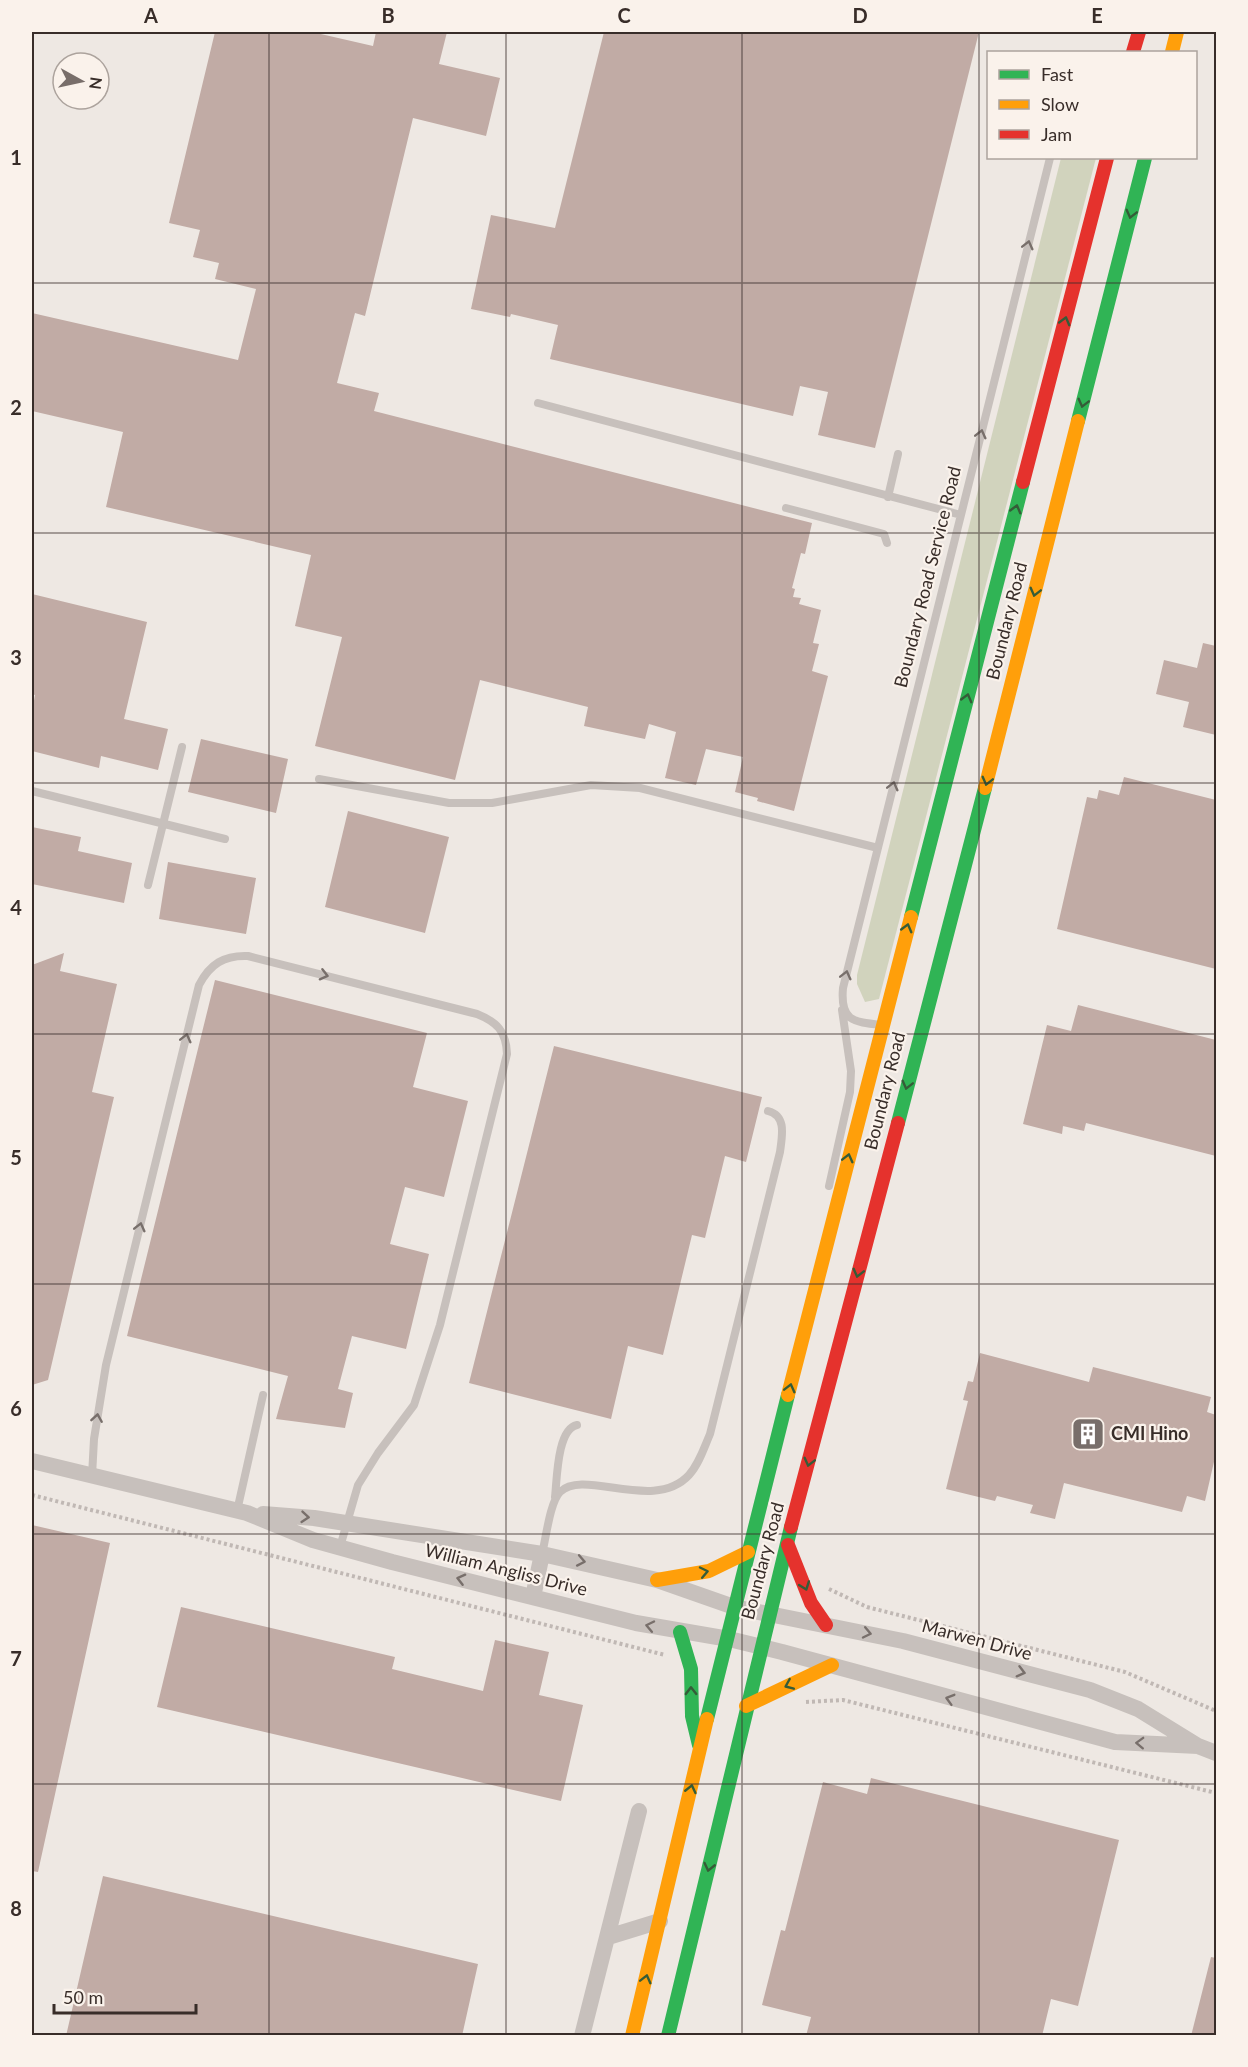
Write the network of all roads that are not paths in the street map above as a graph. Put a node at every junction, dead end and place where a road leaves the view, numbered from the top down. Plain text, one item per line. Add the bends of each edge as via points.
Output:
1 (1139, 32) edge
2 (1177, 32) edge
3 (1133, 51) edge
4 (1172, 51) edge
5 (1050, 159) edge
6 (1107, 159) edge
7 (1145, 159) edge
8 (538, 403) dead end
9 (898, 454) dead end
10 (888, 497) junction
11 (786, 508) dead end
12 (961, 515) junction
13 (887, 543) dead end
14 (182, 747) dead end
15 (319, 779) dead end
16 (32, 791) edge
17 (163, 824) junction
18 (225, 839) dead end
19 (878, 848) junction
20 (148, 885) dead end
21 (841, 1006) junction
22 (882, 1025) junction
23 (912, 1027) junction
24 (768, 1111) dead end
25 (827, 1240) junction
26 (263, 1395) dead end
27 (577, 1425) dead end
28 (32, 1461) edge
29 (92, 1476) junction
30 (554, 1501) junction
31 (242, 1512) junction
32 (346, 1523) junction
33 (788, 1545) junction
34 (339, 1547) junction
35 (748, 1552) junction
36 (542, 1554) junction
37 (657, 1580) junction
38 (533, 1597) junction
39 (734, 1607) junction
40 (768, 1614) junction
41 (826, 1625) junction
42 (680, 1632) junction
43 (729, 1639) junction
44 (760, 1647) junction
45 (832, 1665) junction
46 (746, 1706) junction
47 (1198, 1746) junction
48 (700, 1748) junction
49 (1216, 1753) edge
50 (639, 1811) dead end
51 (660, 1921) junction
52 (608, 1937) junction
53 (582, 2036) edge
54 (632, 2036) edge
55 (668, 2036) edge

1 - 3 main road
2 - 4 main road
12 -> 5 lane, Boundary Road Service Road
22 -> 6 main road, Boundary Road
7 -> 23 main road, Boundary Road
8 - 10 lane
9 - 10 lane
10 - 12 lane
11 - 13 lane via 884,534
19 -> 12 lane, Boundary Road Service Road
14 - 17 lane
15 - 19 lane via 450,803 492,803 591,785 640,789
16 - 17 lane
17 - 18 lane
17 - 20 lane
21 -> 19 lane, Boundary Road Service Road
21 - 22 lane via 858,1022
21 - 25 lane, Boundary Road Service Road via 851,1071 850,1092 828,1189
22 - 23 main road
25 -> 22 main road, Boundary Road
23 -> 33 main road, Boundary Road
24 - 30 lane via 781,1119 780,1152 710,1434 699,1460 688,1476 670,1488 650,1491 572,1485 560,1491
35 -> 25 main road, Boundary Road
26 - 31 lane
27 - 30 lane via 567,1430 562,1441
28 - 29 street, William Angliss Drive
29 - 31 street, William Angliss Drive
29 -> 32 lane via 106,1365 199,985 209,969 224,958 248,956 477,1014 493,1021 506,1040 507,1054 493,1115 440,1325 414,1405 358,1485
30 - 36 lane
31 -> 32 street, William Angliss Drive
31 - 34 street, William Angliss Drive
32 - 34 lane
32 - 36 street, William Angliss Drive
33 - 40 main road, Boundary Road
33 -> 41 main road via 810,1603
38 -> 34 street, William Angliss Drive
37 -> 35 main road via 709,1571
35 - 39 main road, Boundary Road
36 -> 37 street, William Angliss Drive
36 - 38 street
37 - 39 street, William Angliss Drive
42 -> 38 street, William Angliss Drive
39 - 40 street, Marwen Drive
39 - 43 main road, Boundary Road
40 - 41 street, Marwen Drive
40 - 44 main road, Boundary Road
41 -> 47 street, Marwen Drive via 1090,1690 1138,1709
42 - 43 street, William Angliss Drive
48 -> 42 main road via 691,1725 691,1669
43 - 44 street, William Angliss Drive
43 - 48 main road, Boundary Road
44 - 45 street, Marwen Drive
44 - 46 main road, Boundary Road
45 -> 46 main road
47 -> 45 street, Marwen Drive via 1115,1742
46 -> 55 main road, Boundary Road
47 - 49 street, Marwen Drive
51 -> 48 main road, Boundary Road
50 - 52 street
51 - 52 street
54 -> 51 main road, Boundary Road
52 - 53 street

